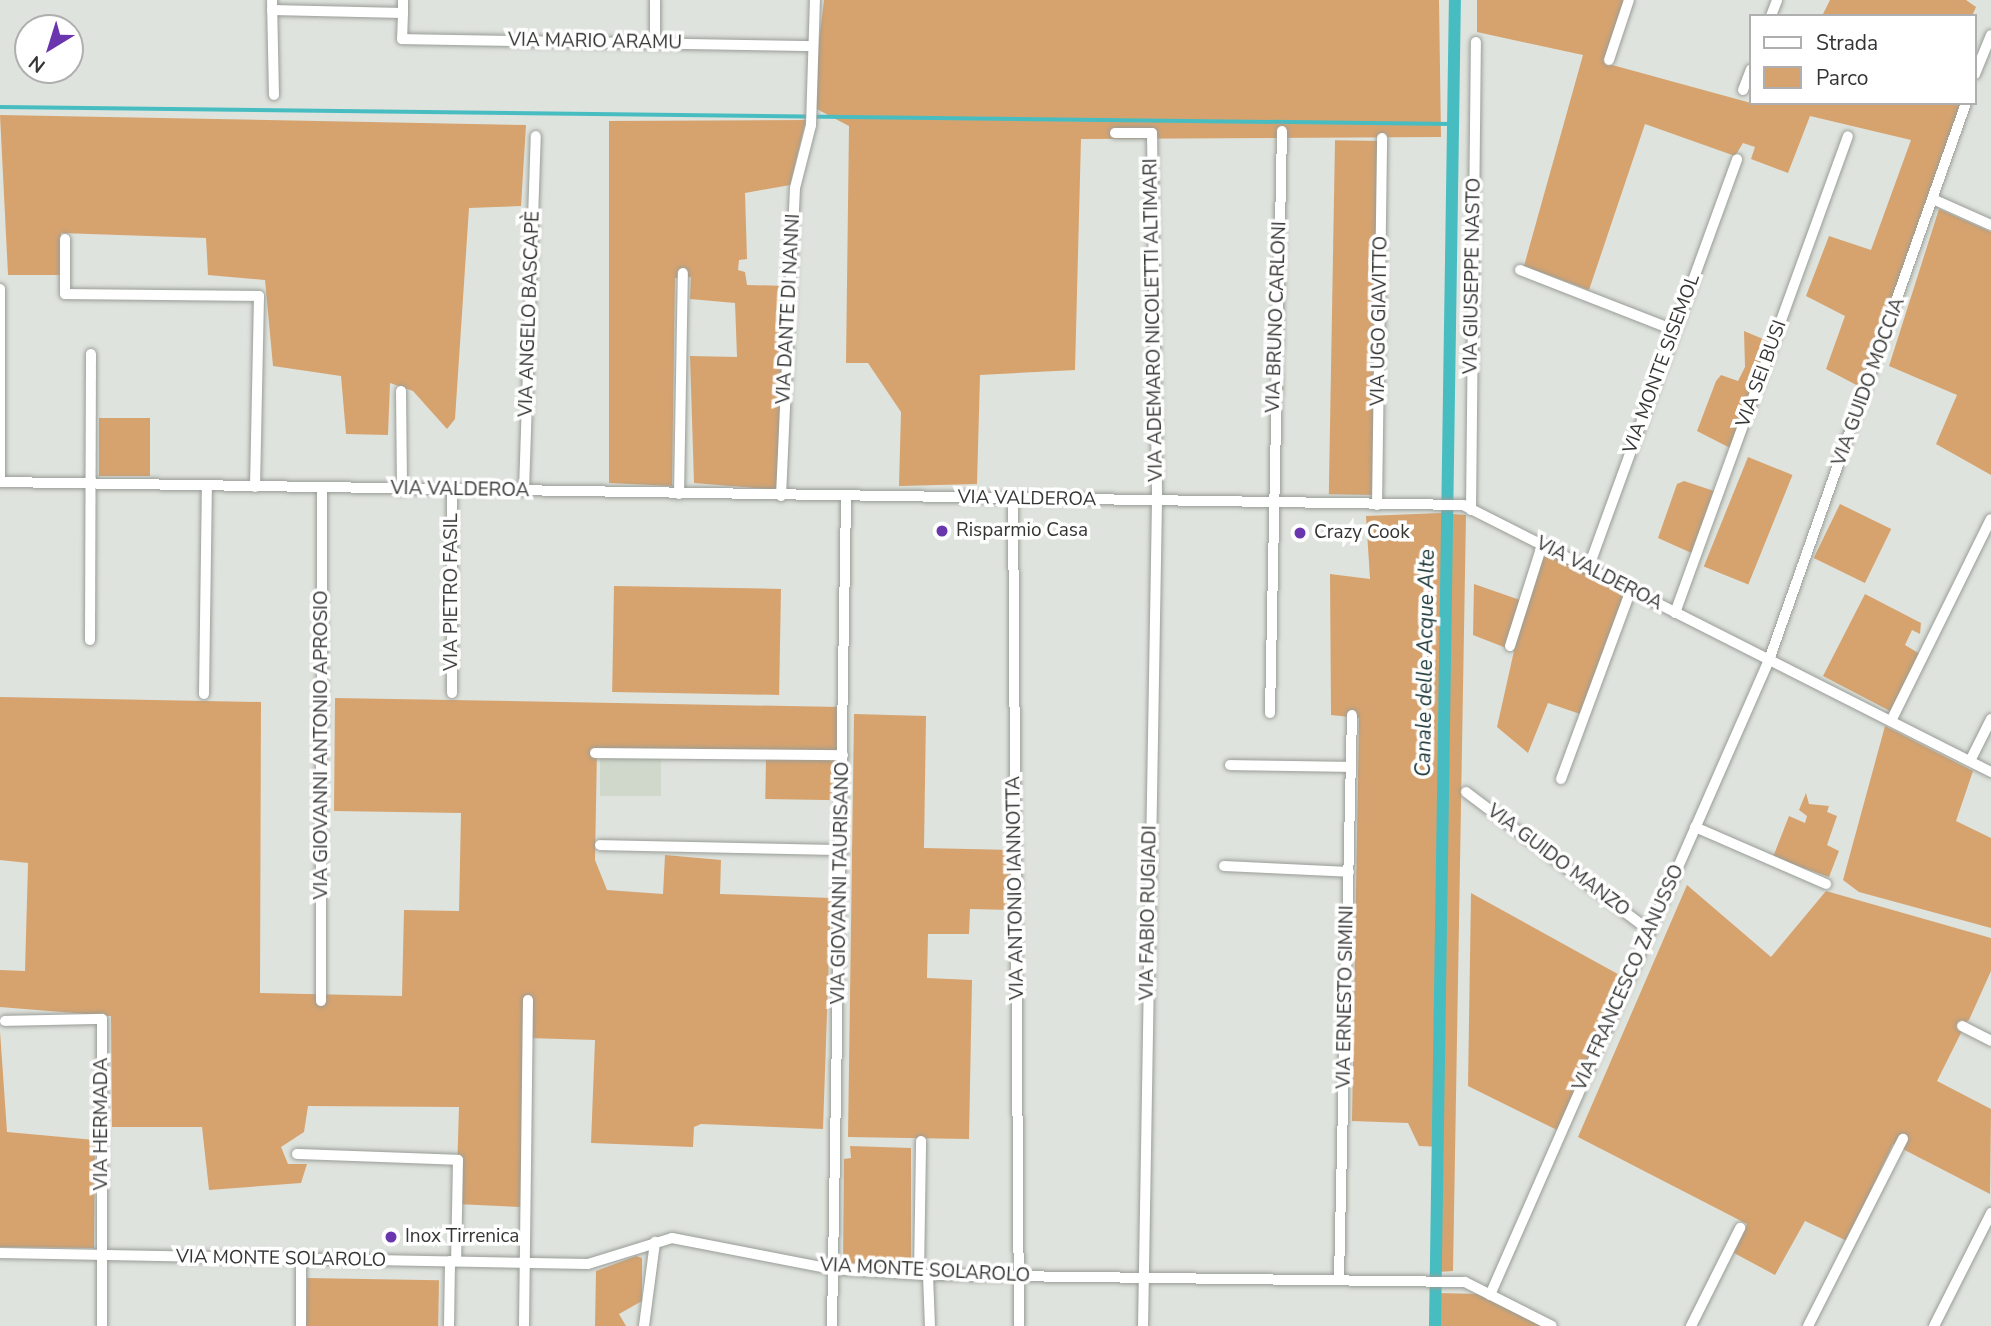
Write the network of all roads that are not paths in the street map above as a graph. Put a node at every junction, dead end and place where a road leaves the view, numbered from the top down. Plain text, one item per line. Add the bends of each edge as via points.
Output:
1 (403, 0) edge
2 (655, 0) edge
3 (815, 0) edge
4 (1629, 0) edge
5 (272, 5) edge
6 (403, 13) junction
7 (1991, 35) edge
8 (1476, 42) dead end
9 (655, 44) junction
10 (813, 46) junction
11 (1609, 60) dead end
12 (1977, 69) edge
13 (1750, 71) edge
14 (1743, 90) dead end
15 (274, 94) dead end
16 (1965, 105) edge
17 (1282, 131) dead end
18 (1115, 133) dead end
19 (536, 136) dead end
20 (1848, 136) dead end
21 (1382, 138) dead end
22 (1737, 159) dead end
23 (1935, 200) junction
24 (1991, 225) edge
25 (65, 239) dead end
26 (1520, 270) dead end
27 (682, 273) dead end
28 (0, 289) edge
29 (0, 326) edge
30 (1674, 330) junction
31 (0, 347) edge
32 (91, 354) dead end
33 (401, 391) dead end
34 (0, 482) edge
35 (91, 484) junction
36 (207, 487) junction
37 (255, 487) junction
38 (322, 488) junction
39 (402, 489) junction
40 (452, 490) junction
41 (524, 491) junction
42 (679, 494) junction
43 (780, 496) junction
44 (846, 497) junction
45 (1013, 500) junction
46 (1157, 501) junction
47 (1271, 503) junction
48 (1377, 505) junction
49 (1467, 507) junction
50 (1991, 519) edge
51 (1542, 545) junction
52 (1588, 569) junction
53 (1631, 590) junction
54 (1675, 613) junction
55 (90, 640) dead end
56 (1510, 646) dead end
57 (1769, 660) junction
58 (452, 693) dead end
59 (204, 694) dead end
60 (1270, 712) dead end
61 (1352, 715) dead end
62 (1991, 719) edge
63 (1891, 721) junction
64 (595, 753) dead end
65 (843, 755) junction
66 (1970, 761) junction
67 (1230, 765) dead end
68 (1351, 767) junction
69 (1991, 772) edge
70 (1561, 779) dead end
71 (1466, 792) dead end
72 (1695, 827) junction
73 (600, 845) dead end
74 (843, 850) junction
75 (1224, 866) dead end
76 (1349, 872) junction
77 (1826, 884) dead end
78 (1650, 931) junction
79 (528, 1000) dead end
80 (321, 1001) dead end
81 (5, 1021) dead end
82 (1962, 1026) dead end
83 (1991, 1041) edge
84 (1903, 1139) dead end
85 (921, 1141) dead end
86 (297, 1154) dead end
87 (1991, 1213) edge
88 (1740, 1228) dead end
89 (655, 1242) junction
90 (0, 1253) edge
91 (103, 1257) junction
92 (301, 1259) junction
93 (453, 1261) junction
94 (526, 1262) junction
95 (831, 1269) junction
96 (924, 1275) junction
97 (1020, 1276) junction
98 (1143, 1277) junction
99 (1339, 1278) junction
100 (1490, 1295) junction
101 (102, 1326) edge
102 (301, 1326) edge
103 (449, 1326) edge
104 (524, 1326) edge
105 (644, 1326) edge
106 (832, 1326) edge
107 (930, 1326) edge
108 (1019, 1326) edge
109 (1143, 1326) edge
110 (1552, 1326) edge
111 (1691, 1326) edge
112 (1808, 1326) edge
113 (1934, 1326) edge

1 - 6 street
2 - 9 street
3 - 10 street, VIA DANTE DI NANNI
4 - 11 street
5 - 6 street
5 - 15 street
6 - 9 street, VIA MARIO ARAMU via 402,39
7 - 12 street
8 - 49 street, VIA GIUSEPPE NASTO
9 - 10 street, VIA MARIO ARAMU
10 - 43 street, VIA DANTE DI NANNI via 811,125 795,188
13 - 14 street
16 - 23 street, VIA GUIDO MOCCIA
17 - 47 street, VIA BRUNO CARLONI
18 - 46 street, VIA ADEMARO NICOLETTI ALTIMARI via 1152,133
19 - 41 street, VIA ANGELO BASCAPÈ
20 - 54 street, VIA SEI BUSI
21 - 48 street, VIA UGO GIAVITTO
22 - 30 street, VIA MONTE SISEMOL
23 - 24 street
23 - 57 street, VIA GUIDO MOCCIA
25 - 37 street via 65,294 259,296
26 - 30 street
27 - 42 street
28 - 29 street
29 - 31 street
30 - 52 street, VIA MONTE SISEMOL
31 - 34 street
32 - 35 street
33 - 39 street
34 - 35 street, VIA VALDEROA
35 - 36 street, VIA VALDEROA
35 - 55 street
36 - 37 street, VIA VALDEROA
36 - 59 street
37 - 38 street, VIA VALDEROA
38 - 39 street, VIA VALDEROA
38 - 80 street, VIA GIOVANNI ANTONIO APROSIO
39 - 40 street, VIA VALDEROA
40 - 41 street, VIA VALDEROA
40 - 58 street, VIA PIETRO FASIL
41 - 42 street, VIA VALDEROA
42 - 43 street, VIA VALDEROA
43 - 44 street, VIA VALDEROA
44 - 45 street, VIA VALDEROA
44 - 65 street, VIA GIOVANNI TAURISANO
45 - 46 street, VIA VALDEROA
45 - 97 street, VIA ANTONIO IANNOTTA
46 - 47 street, VIA VALDEROA
46 - 98 street, VIA FABIO RUGIADI
47 - 48 street, VIA VALDEROA
47 - 60 street, VIA BRUNO CARLONI
48 - 49 street, VIA VALDEROA
49 - 51 street, VIA VALDEROA
50 - 63 street
51 - 52 street, VIA VALDEROA
51 - 56 street
52 - 53 street, VIA VALDEROA
53 - 54 street, VIA VALDEROA
53 - 70 street
54 - 57 street, VIA VALDEROA
57 - 63 street, VIA VALDEROA
57 - 72 street, VIA FRANCESCO ZANUSSO
61 - 68 street, VIA ERNESTO SIMINI
62 - 66 street
63 - 66 street, VIA VALDEROA
64 - 65 street
65 - 74 street, VIA GIOVANNI TAURISANO
66 - 69 street, VIA VALDEROA
67 - 68 street
68 - 76 street, VIA ERNESTO SIMINI
71 - 78 street, VIA GUIDO MANZO
72 - 77 street
72 - 78 street, VIA FRANCESCO ZANUSSO
73 - 74 street
74 - 95 street, VIA GIOVANNI TAURISANO
75 - 76 street
76 - 99 street, VIA ERNESTO SIMINI
78 - 100 street, VIA FRANCESCO ZANUSSO
79 - 94 street
81 - 91 street, VIA HERMADA via 102,1019
82 - 83 street
84 - 112 street
85 - 96 street
86 - 93 street via 458,1160
87 - 113 street
88 - 111 street
89 - 94 street, VIA MONTE SOLAROLO via 587,1264
89 - 95 street, VIA MONTE SOLAROLO via 672,1238
89 - 105 street
90 - 91 street, VIA MONTE SOLAROLO
91 - 92 street, VIA MONTE SOLAROLO
91 - 101 street, VIA HERMADA
92 - 93 street, VIA MONTE SOLAROLO
92 - 102 street
93 - 94 street, VIA MONTE SOLAROLO
93 - 103 street
94 - 104 street
95 - 96 street, VIA MONTE SOLAROLO
95 - 106 street, VIA GIOVANNI TAURISANO
96 - 97 street, VIA MONTE SOLAROLO
96 - 107 street
97 - 98 street, VIA MONTE SOLAROLO
97 - 108 street, VIA ANTONIO IANNOTTA
98 - 99 street, VIA MONTE SOLAROLO
98 - 109 street, VIA FABIO RUGIADI
99 - 100 street, VIA MONTE SOLAROLO via 1465,1282
100 - 110 street, VIA MONTE SOLAROLO

